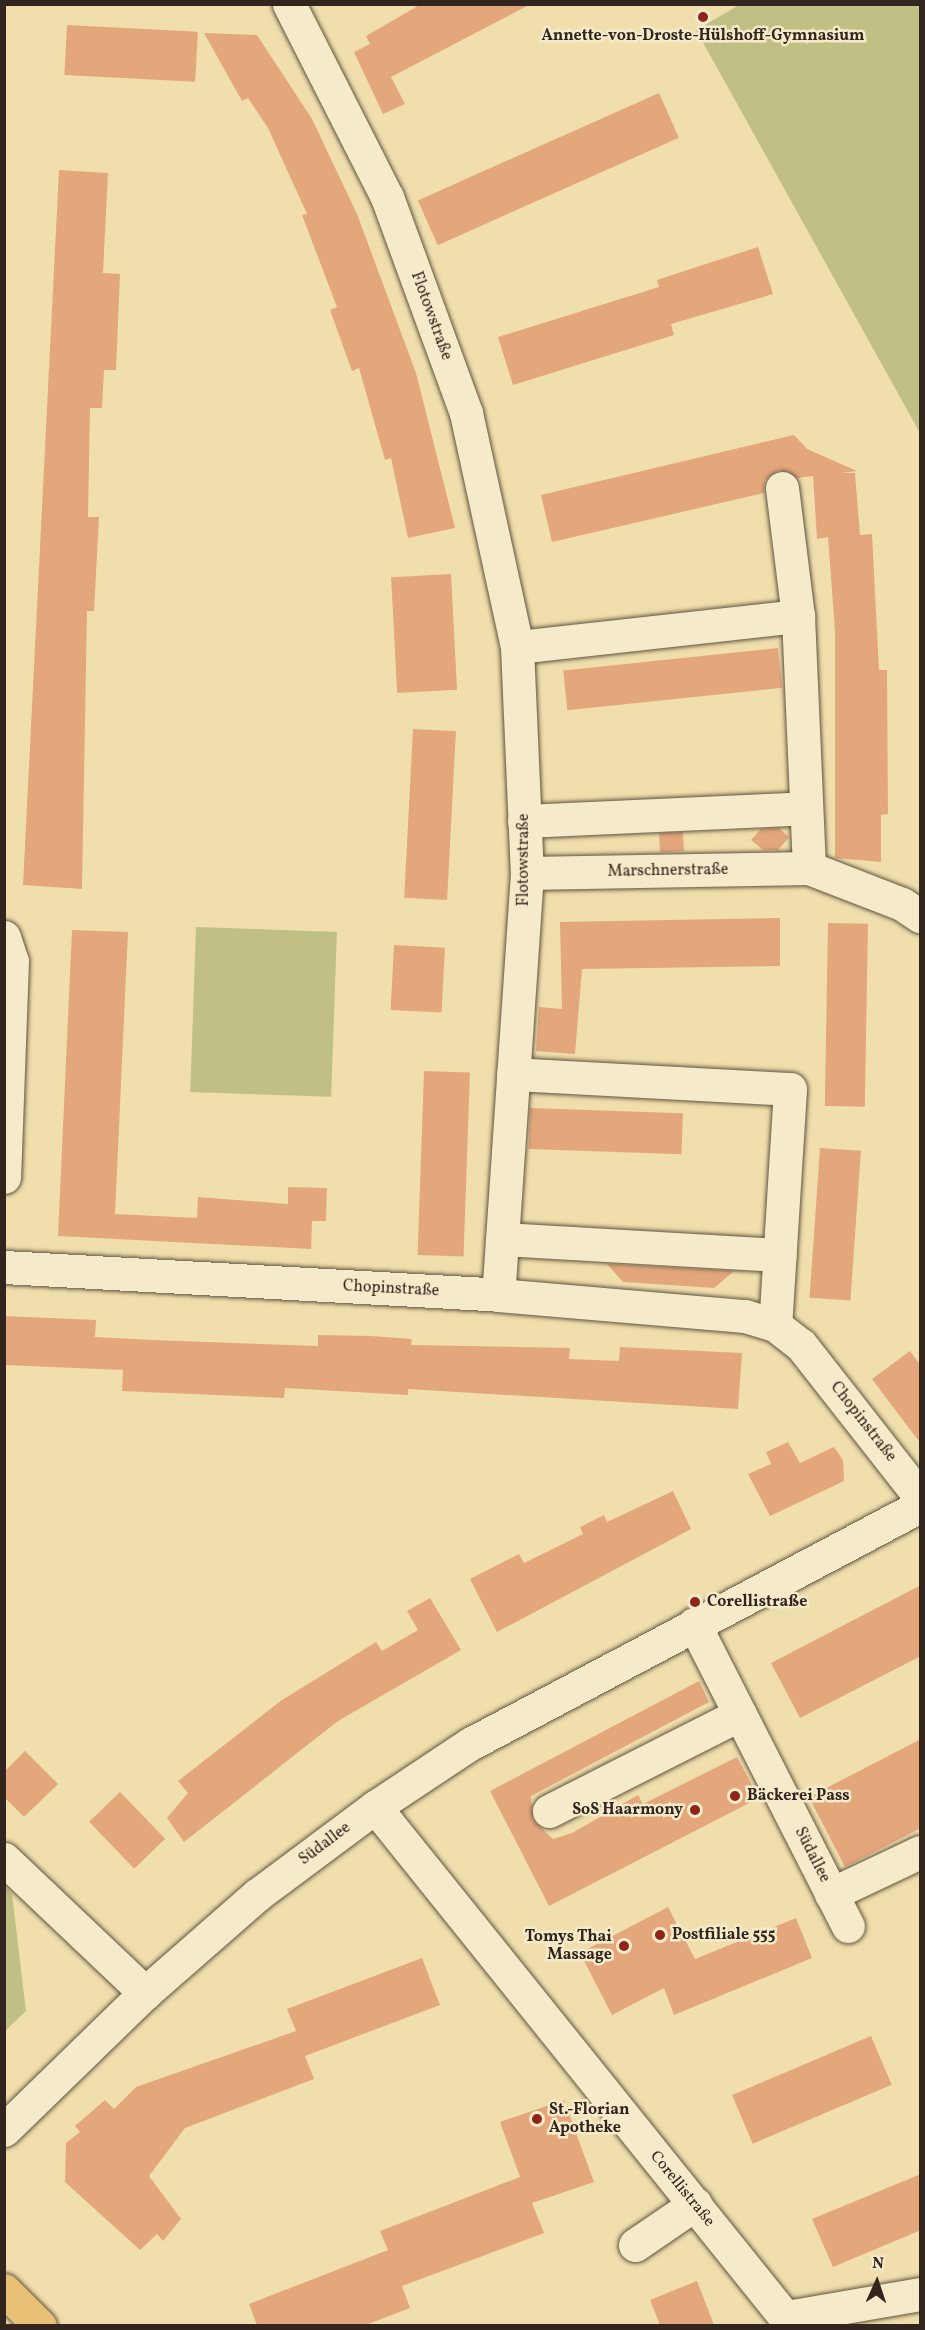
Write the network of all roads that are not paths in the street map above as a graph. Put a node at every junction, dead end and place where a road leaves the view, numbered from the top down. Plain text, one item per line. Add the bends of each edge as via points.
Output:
1 (289, 4) edge
2 (782, 488) dead end
3 (798, 616) junction
4 (518, 647) junction
5 (806, 808) junction
6 (524, 821) junction
7 (809, 868) junction
8 (527, 873) junction
9 (921, 916) edge
10 (4, 937) edge
11 (513, 1074) junction
12 (4, 1177) edge
13 (502, 1239) junction
14 (780, 1255) junction
15 (4, 1267) edge
16 (498, 1295) junction
17 (776, 1325) junction
18 (921, 1497) edge
19 (921, 1506) edge
20 (694, 1624) junction
21 (740, 1714) junction
22 (375, 1807) junction
23 (549, 1811) dead end
24 (921, 1852) edge
25 (4, 1859) edge
26 (831, 1894) junction
27 (848, 1926) dead end
28 (145, 1993) junction
29 (4, 2130) edge
30 (695, 2204) junction
31 (635, 2245) dead end
32 (4, 2290) edge
33 (921, 2294) edge
34 (790, 2321) edge
35 (40, 2325) edge

1 - 4 street, Flotowstraße via 387,197 466,413
2 - 3 street
3 - 4 street
3 - 5 street
4 - 6 street, Flotowstraße
5 - 6 street
5 - 7 street
6 - 8 street, Flotowstraße
7 - 8 street, Marschnerstraße
7 - 9 street, Marschnerstraße via 902,904
8 - 11 street, Flotowstraße
10 - 12 street via 12,961
11 - 13 street, Flotowstraße
11 - 14 street via 790,1089
13 - 14 street
13 - 16 street, Flotowstraße
14 - 17 street
15 - 16 street, Chopinstraße
16 - 17 street, Chopinstraße via 745,1316
17 - 18 street, Chopinstraße via 816,1362
19 - 20 street, Südallee
20 - 21 street, Südallee
20 - 22 street, Südallee via 470,1744
21 - 23 street
21 - 26 street, Südallee
22 - 28 street, Südallee via 257,1894
22 - 30 street, Corellistraße
24 - 26 street
25 - 28 street
26 - 27 street, Südallee
28 - 29 street, Südallee
30 - 31 street
30 - 34 street, Corellistraße
32 - 35 main road
33 - 34 street, Corellistraße

